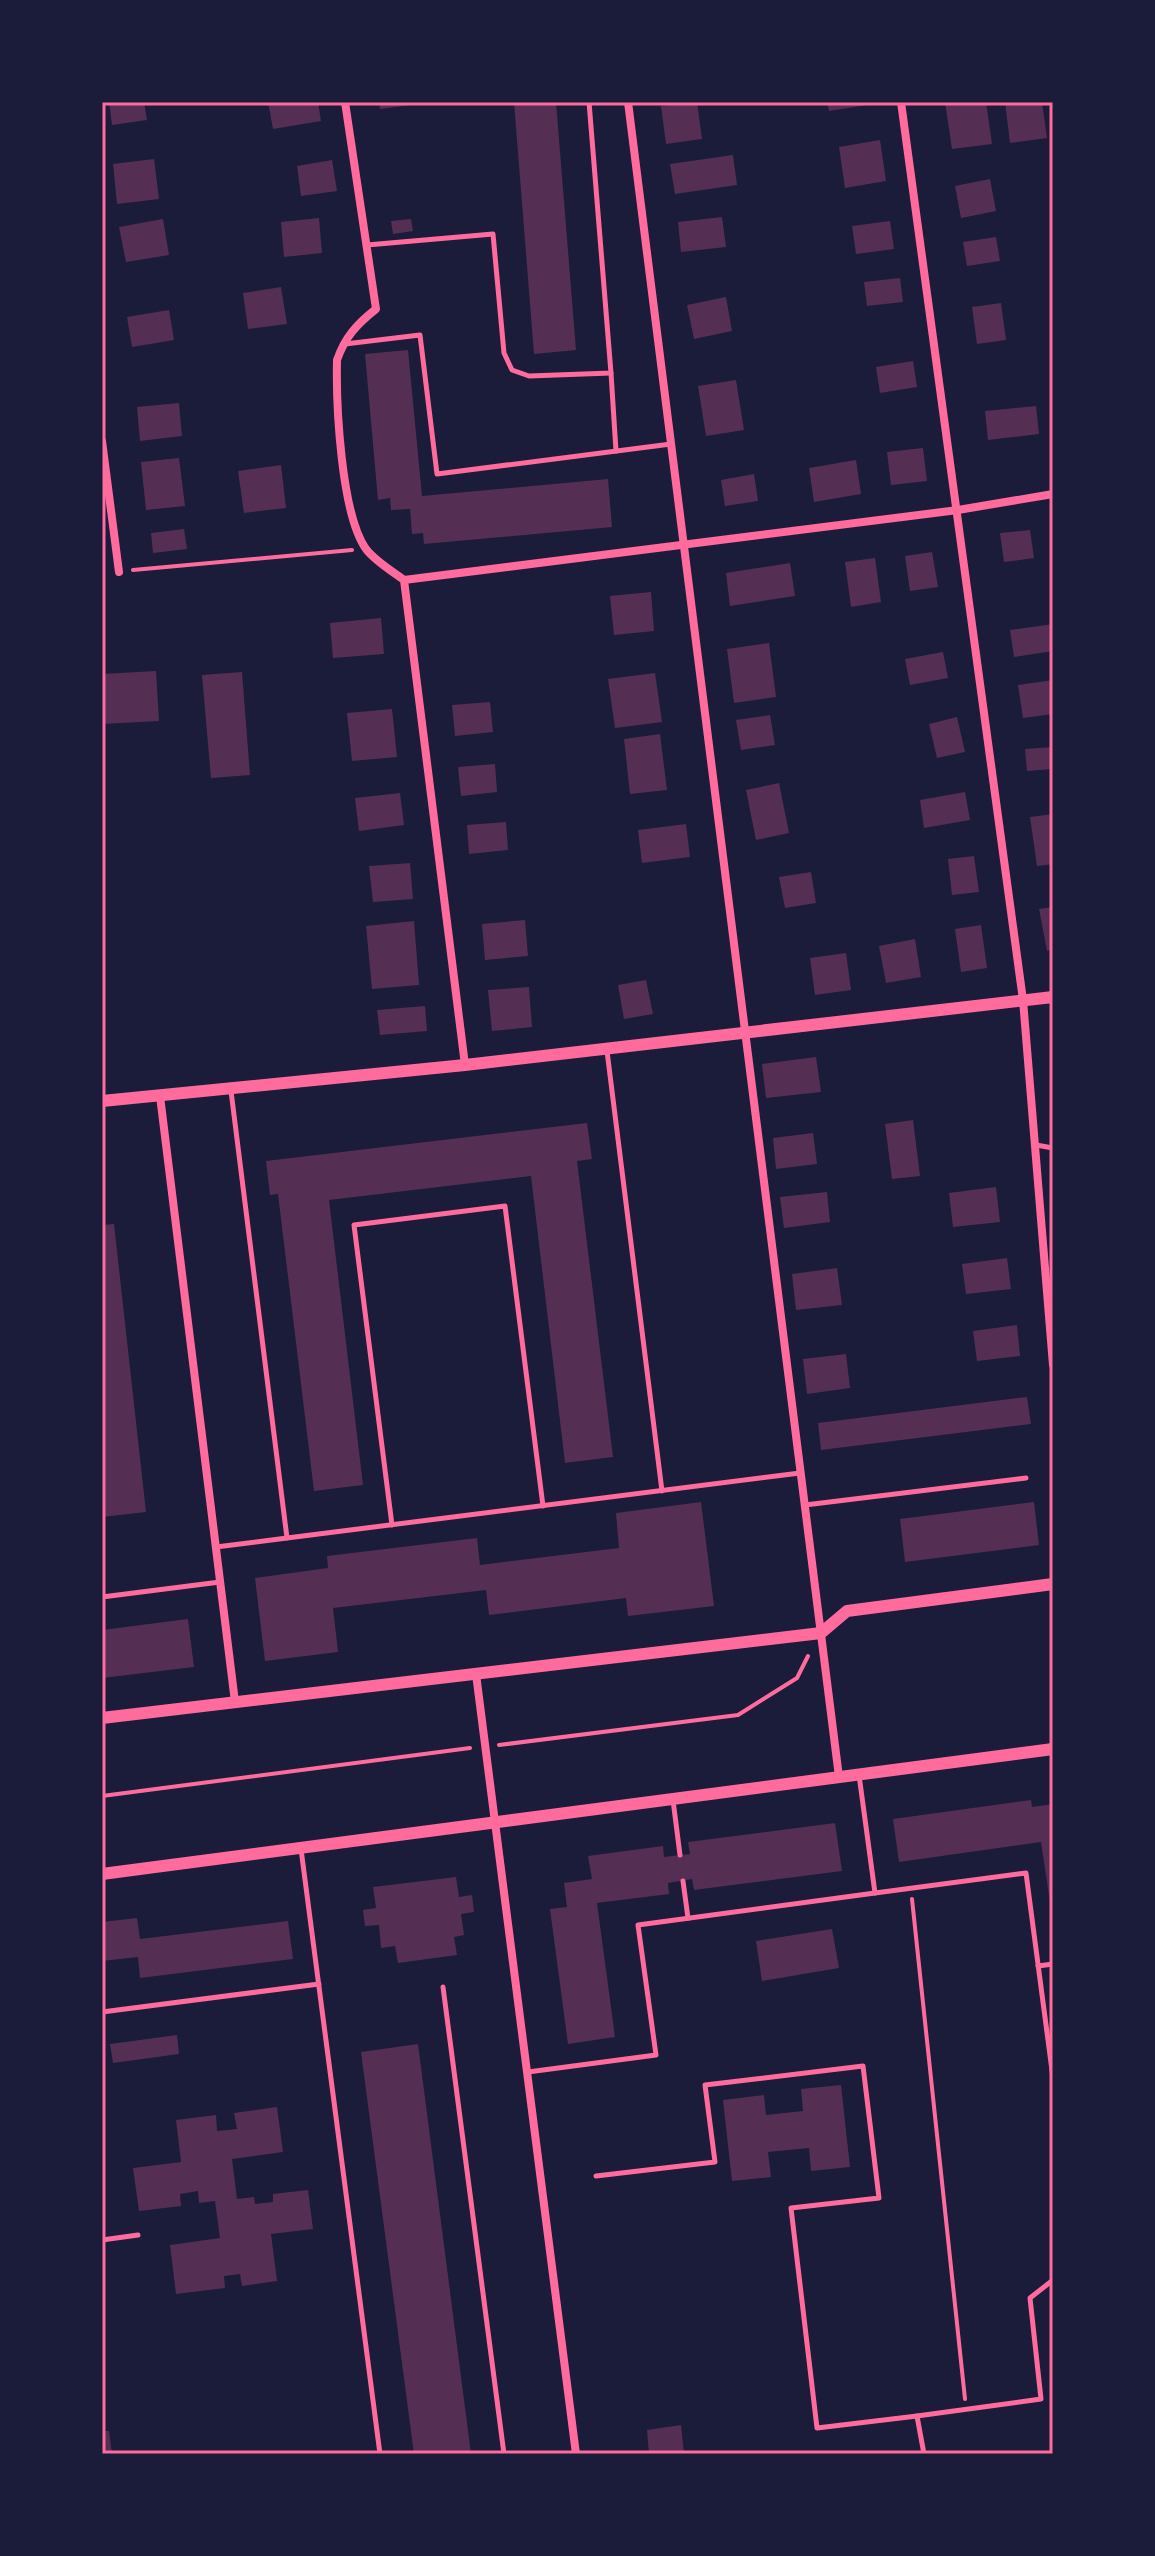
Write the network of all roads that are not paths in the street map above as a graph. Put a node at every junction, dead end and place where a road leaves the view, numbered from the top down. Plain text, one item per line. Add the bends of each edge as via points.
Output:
1 (345, 102) edge
2 (589, 102) edge
3 (628, 102) edge
4 (901, 102) edge
5 (366, 245) junction
6 (342, 344) junction
7 (611, 373) junction
8 (102, 441) edge
9 (671, 444) junction
10 (616, 451) junction
11 (1053, 494) edge
12 (958, 510) junction
13 (684, 546) junction
14 (119, 572) road end
15 (404, 580) junction
16 (1053, 997) edge
17 (1023, 1000) junction
18 (745, 1034) junction
19 (606, 1050) junction
20 (465, 1065) junction
21 (231, 1090) junction
22 (160, 1096) junction
23 (102, 1101) edge
24 (1035, 1145) junction
25 (1053, 1148) edge
26 (1053, 1365) edge
27 (800, 1473) junction
28 (1026, 1478) dead end
29 (662, 1491) junction
30 (804, 1505) junction
31 (543, 1506) junction
32 (392, 1525) junction
33 (287, 1538) junction
34 (216, 1547) junction
35 (221, 1582) junction
36 (1053, 1584) edge
37 (102, 1597) edge
38 (821, 1633) junction
39 (476, 1674) junction
40 (235, 1702) junction
41 (102, 1718) edge
42 (1053, 1749) edge
43 (859, 1774) junction
44 (839, 1777) junction
45 (672, 1799) junction
46 (493, 1822) junction
47 (301, 1848) junction
48 (680, 1855) dead end
49 (102, 1874) edge
50 (683, 1881) dead end
51 (875, 1893) junction
52 (688, 1918) junction
53 (1053, 1964) edge
54 (1038, 1966) junction
55 (319, 1984) junction
56 (443, 1987) dead end
57 (102, 2012) edge
58 (526, 2072) junction
59 (1053, 2078) edge
60 (596, 2176) dead end
61 (138, 2235) dead end
62 (102, 2240) edge
63 (1053, 2280) edge
64 (917, 2416) junction
65 (380, 2454) edge
66 (504, 2454) edge
67 (576, 2454) edge
68 (924, 2454) edge

1 - 5 street
2 - 7 lane
3 - 9 street
4 - 12 street
5 - 6 street via 376,309
5 - 7 lane via 493,234 504,353 512,370 529,376
6 - 10 lane via 420,335 437,474
6 - 15 street via 336,382 346,493 366,549
7 - 10 lane
8 - 14 street
9 - 10 lane
9 - 13 street
11 - 12 street
12 - 13 street
12 - 17 street
13 - 15 street
13 - 18 street
15 - 20 street
16 - 17 street
17 - 18 street
17 - 24 street
18 - 19 street
18 - 27 street
19 - 20 street
19 - 29 lane
20 - 21 street
21 - 22 street
21 - 33 lane
22 - 23 street
22 - 34 street
24 - 25 lane
24 - 26 street
27 - 29 lane
27 - 30 street
28 - 30 lane
29 - 31 lane
30 - 38 street
31 - 32 lane
31 - 32 lane via 505,1206 354,1225
32 - 33 lane
33 - 34 lane
34 - 35 street
35 - 37 lane
35 - 40 street
36 - 38 street via 847,1611
38 - 39 street
38 - 44 street
39 - 40 street
39 - 46 street
40 - 41 street
42 - 43 street
43 - 44 street
43 - 51 lane
44 - 45 street
45 - 46 street
45 - 48 lane
46 - 47 street
46 - 58 street
47 - 49 street
47 - 55 lane
50 - 52 lane
51 - 52 lane
51 - 54 lane via 1026,1873
52 - 58 lane via 638,1925 656,2055
53 - 54 lane
54 - 59 lane
55 - 57 lane
55 - 65 lane
56 - 66 lane
58 - 67 street
60 - 64 lane via 715,2162 705,2085 863,2066 879,2198 791,2208 817,2428
61 - 62 lane
63 - 64 lane via 1030,2298 1041,2399
64 - 68 lane

